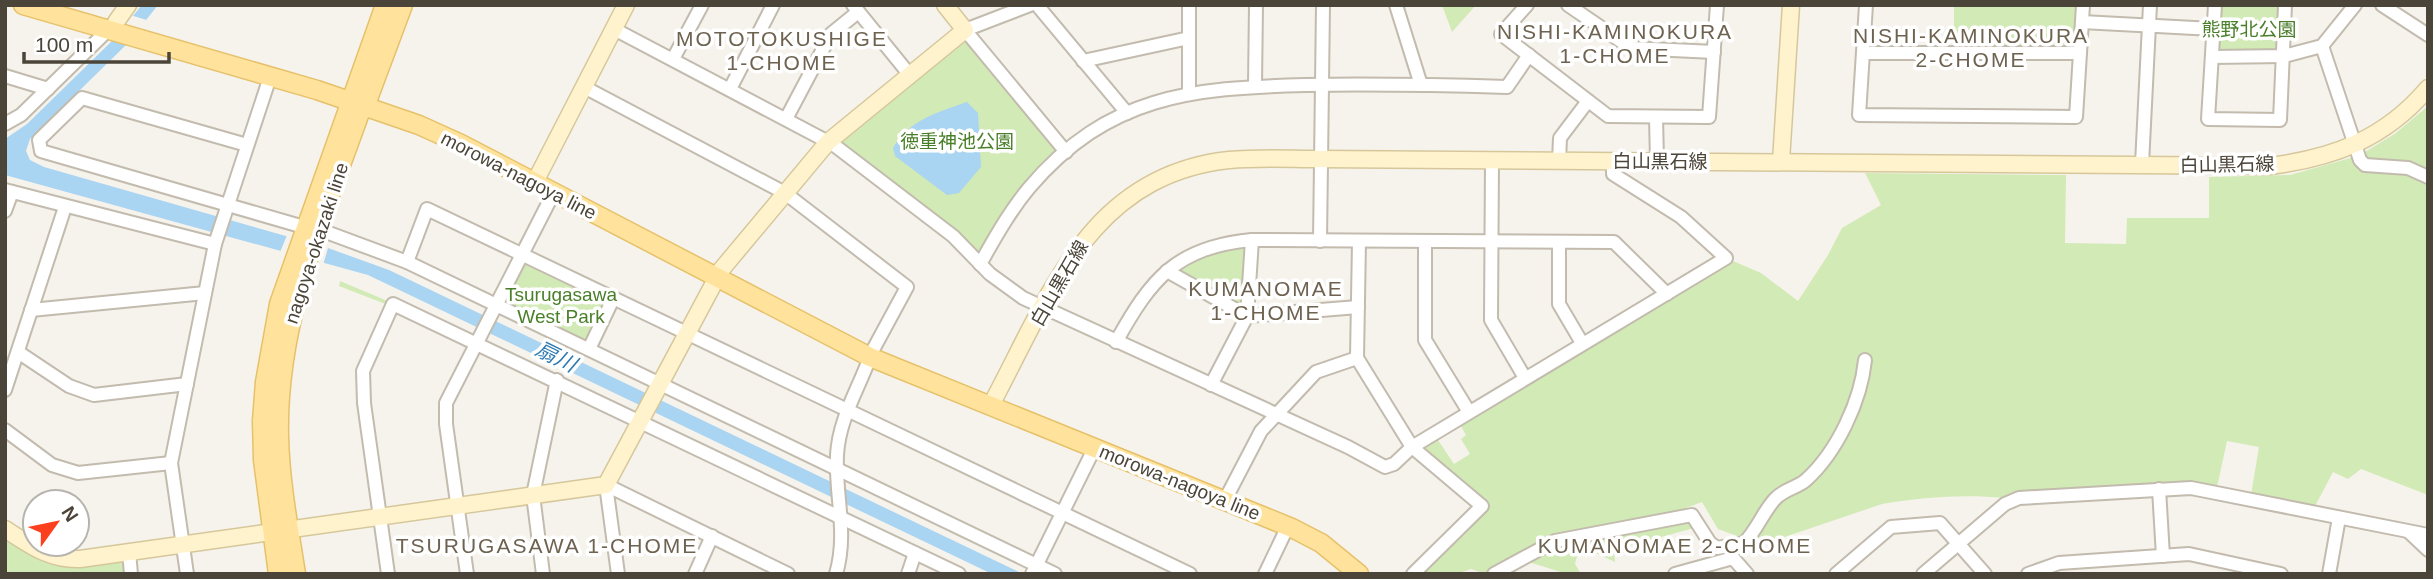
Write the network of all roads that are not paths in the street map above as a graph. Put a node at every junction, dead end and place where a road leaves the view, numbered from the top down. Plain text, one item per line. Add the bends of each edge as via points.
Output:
1 (23, 5) edge
2 (59, 5) edge
3 (128, 5) edge
4 (385, 5) edge
5 (403, 5) edge
6 (626, 5) edge
7 (702, 5) edge
8 (774, 5) edge
9 (944, 5) edge
10 (1030, 5) edge
11 (1037, 5) edge
12 (1189, 5) edge
13 (1256, 5) edge
14 (1323, 5) edge
15 (1396, 5) edge
16 (1527, 5) edge
17 (1568, 5) edge
18 (1717, 5) edge
19 (1791, 5) edge
20 (1866, 5) edge
21 (2083, 5) edge
22 (2150, 5) edge
23 (2215, 5) edge
24 (2285, 5) edge
25 (2355, 5) edge
26 (2382, 5) edge
27 (855, 9) edge
28 (2082, 22) junction
29 (2149, 25) junction
30 (115, 26) junction
31 (2213, 29) junction
32 (614, 30) junction
33 (965, 30) junction
34 (139, 33) junction
35 (2428, 35) edge
36 (1189, 38) junction
37 (2322, 46) junction
38 (1714, 52) junction
39 (1863, 52) junction
40 (2080, 53) junction
41 (1529, 55) junction
42 (2284, 56) junction
43 (2213, 57) junction
44 (673, 59) junction
45 (1083, 61) junction
46 (909, 74) junction
47 (5, 76) edge
48 (270, 77) junction
49 (1322, 84) junction
50 (1255, 85) junction
51 (1421, 85) junction
52 (584, 87) junction
53 (2428, 88) edge
54 (48, 89) junction
55 (730, 89) junction
56 (1189, 92) junction
57 (359, 98) junction
58 (1588, 101) junction
59 (1127, 113) junction
60 (1656, 117) junction
61 (786, 119) junction
62 (5, 124) edge
63 (828, 142) junction
64 (2355, 144) junction
65 (247, 145) junction
66 (1066, 152) junction
67 (1321, 159) junction
68 (1492, 160) junction
69 (1559, 161) junction
70 (1657, 161) junction
71 (1781, 161) junction
72 (1613, 162) junction
73 (2142, 164) junction
74 (540, 174) junction
75 (2428, 177) edge
76 (8, 191) edge
77 (554, 192) junction
78 (785, 193) junction
79 (65, 207) junction
80 (5, 211) edge
81 (225, 211) junction
82 (310, 230) junction
83 (217, 239) junction
84 (1252, 240) junction
85 (1321, 241) junction
86 (1359, 242) junction
87 (1425, 242) junction
88 (1491, 242) junction
89 (1559, 242) junction
90 (522, 254) junction
91 (407, 262) junction
92 (980, 264) junction
93 (1167, 271) junction
94 (719, 274) junction
95 (205, 293) junction
96 (1667, 294) junction
97 (613, 299) junction
98 (1358, 307) junction
99 (1043, 308) junction
100 (31, 310) junction
101 (493, 310) junction
102 (1247, 316) junction
103 (687, 333) junction
104 (479, 335) junction
105 (1116, 342) junction
106 (1582, 344) junction
107 (589, 349) junction
108 (18, 352) junction
109 (872, 353) junction
110 (1357, 358) junction
111 (1865, 360) dead end
112 (1525, 378) junction
113 (557, 380) junction
114 (187, 384) junction
115 (1211, 384) junction
116 (657, 388) junction
117 (5, 390) edge
118 (991, 405) junction
119 (847, 410) junction
120 (1469, 412) junction
121 (643, 415) junction
122 (1276, 415) junction
123 (5, 430) edge
124 (1095, 447) junction
125 (1412, 447) junction
126 (171, 463) junction
127 (838, 469) junction
128 (606, 485) junction
129 (2159, 489) junction
130 (533, 495) junction
131 (1225, 500) junction
132 (457, 506) junction
133 (1063, 512) junction
134 (380, 516) junction
135 (841, 518) junction
136 (2339, 518) junction
137 (1288, 526) junction
138 (5, 528) edge
139 (281, 530) junction
140 (2410, 532) junction
141 (2428, 535) edge
142 (712, 536) junction
143 (183, 544) junction
144 (1958, 544) junction
145 (2428, 550) edge
146 (129, 552) junction
147 (915, 553) junction
148 (2163, 556) junction
149 (1034, 570) edge
150 (2239, 570) edge
151 (131, 574) edge
152 (187, 574) edge
153 (278, 574) edge
154 (296, 574) edge
155 (388, 574) edge
156 (467, 574) edge
157 (543, 574) edge
158 (618, 574) edge
159 (695, 574) edge
160 (788, 574) edge
161 (836, 574) edge
162 (908, 574) edge
163 (959, 574) edge
164 (1055, 574) edge
165 (1190, 574) edge
166 (1265, 574) edge
167 (1359, 574) edge
168 (1413, 574) edge
169 (1494, 574) edge
170 (1675, 574) edge
171 (1746, 574) edge
172 (1836, 574) edge
173 (1923, 574) edge
174 (1985, 574) edge
175 (2028, 574) edge
176 (2281, 574) edge
177 (2329, 574) edge

1 - 30 main road, morowa-nagoya line
2 - 30 main road, morowa-nagoya line
3 - 30 street
4 - 57 main road, nagoya-okazaki line
5 - 57 main road, nagoya-okazaki line
6 - 32 street
7 - 44 street
8 - 55 street
9 - 33 street
10 - 33 street
11 - 45 street
12 - 36 street
13 - 50 street
14 - 49 street
15 - 51 street
16 - 41 street via 1501,34
17 - 38 street via 1631,48
18 - 38 street
19 - 71 street
20 - 39 street
21 - 28 street
22 - 29 street
23 - 31 street
24 - 42 street
25 - 37 street
26 - 35 street
27 - 46 street
27 - 61 street via 831,34
28 - 29 street
28 - 40 street
29 - 31 street
29 - 73 street
30 - 34 main road, morowa-nagoya line
30 - 54 street
31 - 43 street
32 - 44 street
32 - 52 street
33 - 46 street
33 - 66 street
34 - 48 main road, morowa-nagoya line
34 - 57 main road, morowa-nagoya line
36 - 45 street
36 - 56 street
37 - 42 street
37 - 64 street
38 - 60 street via 1709,117
39 - 40 street
39 - 40 street via 1858,115 2076,117
41 - 51 street via 1507,87
41 - 58 street
42 - 43 street
42 - 43 street via 2280,120 2208,119
44 - 55 street
45 - 59 street
46 - 63 street
47 - 54 street
48 - 57 main road, morowa-nagoya line
48 - 65 street
49 - 50 street
49 - 51 street
49 - 67 street
50 - 56 street
52 - 74 street
52 - 78 street
53 - 64 street, 白山黒石線 via 2404,113
54 - 62 street
55 - 61 street
56 - 59 street
57 - 74 main road, morowa-nagoya line via 426,117
57 - 77 main road, morowa-nagoya line
57 - 82 main road, nagoya-okazaki line
58 - 60 street via 1608,116
58 - 69 street via 1560,138
59 - 66 street
60 - 70 street
61 - 63 street
63 - 78 street
63 - 92 street via 953,236
64 - 73 street, 白山黒石線 via 2313,160 2270,166
64 - 75 street via 2365,166 2408,168
65 - 81 street
65 - 81 street via 82,98 39,140 41,151
66 - 92 street via 1022,197
67 - 68 street, 白山黒石線
67 - 85 street
67 - 99 street, 白山黒石線 via 1230,160 1163,177 1114,209 1084,238
68 - 69 street, 白山黒石線
68 - 88 street
69 - 72 street, 白山黒石線
70 - 71 street, 白山黒石線
70 - 72 street, 白山黒石線
71 - 73 street, 白山黒石線
72 - 96 street via 1613,174 1681,217 1726,258
74 - 94 main road, morowa-nagoya line
76 - 79 street
76 - 80 street
77 - 90 street
77 - 94 main road, morowa-nagoya line
78 - 94 street
78 - 109 street via 907,287
79 - 83 street
79 - 100 street
81 - 82 street
81 - 83 street
82 - 91 street
82 - 139 main road, nagoya-okazaki line via 297,269 281,382
83 - 95 street
84 - 85 street
84 - 93 street via 1207,248
84 - 102 street
85 - 86 street
86 - 87 street
86 - 98 street
87 - 88 street
87 - 120 street via 1424,340
88 - 89 street
88 - 112 street via 1491,320
89 - 96 street via 1614,242
89 - 106 street via 1559,304
90 - 91 street via 427,209
90 - 97 street
90 - 101 street
91 - 101 street
92 - 99 street
93 - 102 street
93 - 105 street via 1140,299
94 - 103 street
94 - 109 main road, morowa-nagoya line
95 - 100 street
95 - 114 street
96 - 106 street
97 - 103 street
97 - 107 street
98 - 102 street
98 - 110 street
99 - 105 street
99 - 118 street, 白山黒石線
100 - 108 street
101 - 104 street
101 - 107 street
102 - 115 street
103 - 116 street
103 - 119 street
104 - 113 street
104 - 132 street via 445,412
104 - 134 street via 393,304 363,371
105 - 115 street
106 - 112 street
107 - 116 street
108 - 114 street via 69,386 94,394
108 - 117 street
109 - 118 main road, morowa-nagoya line via 989,398
109 - 119 street
110 - 122 street via 1316,372
110 - 125 street
111 - 169 street via 1843,431 1797,488 1774,500 1744,543 1717,548 1692,515 1555,541
112 - 120 street
113 - 121 street
113 - 130 street
114 - 126 street
115 - 122 street
116 - 121 street
116 - 127 street
118 - 124 main road, morowa-nagoya line
119 - 127 street via 839,435
119 - 133 street
120 - 125 street
121 - 128 street
121 - 135 street
122 - 125 street via 1385,467
122 - 131 street via 1261,431
123 - 126 street via 52,465 78,473
124 - 131 main road, morowa-nagoya line
124 - 133 street
125 - 168 street via 1482,506
126 - 143 street
127 - 135 street
127 - 149 street
128 - 130 street
128 - 142 street
128 - 158 street
129 - 136 street via 2204,489
129 - 144 street via 2019,498 2005,504
129 - 148 street
130 - 132 street
130 - 157 street
131 - 137 main road, morowa-nagoya line
132 - 134 street
132 - 156 street
133 - 149 street
133 - 165 street
134 - 139 street
134 - 155 street
135 - 147 street
135 - 161 street via 841,558
136 - 140 street
136 - 177 street
137 - 166 street
137 - 167 main road, morowa-nagoya line via 1321,543
138 - 146 street via 39,551 66,559
139 - 143 street
139 - 153 main road, nagoya-okazaki line
139 - 154 main road, nagoya-okazaki line
140 - 141 street
140 - 145 street
142 - 159 street
142 - 160 street
143 - 146 street
143 - 152 street
144 - 172 street via 1940,523 1891,527
144 - 173 street
144 - 174 street
146 - 151 street
147 - 162 street
147 - 163 street
148 - 150 street via 2189,554
148 - 175 street via 2059,563
149 - 164 street
150 - 176 street
170 - 171 street via 1733,558

